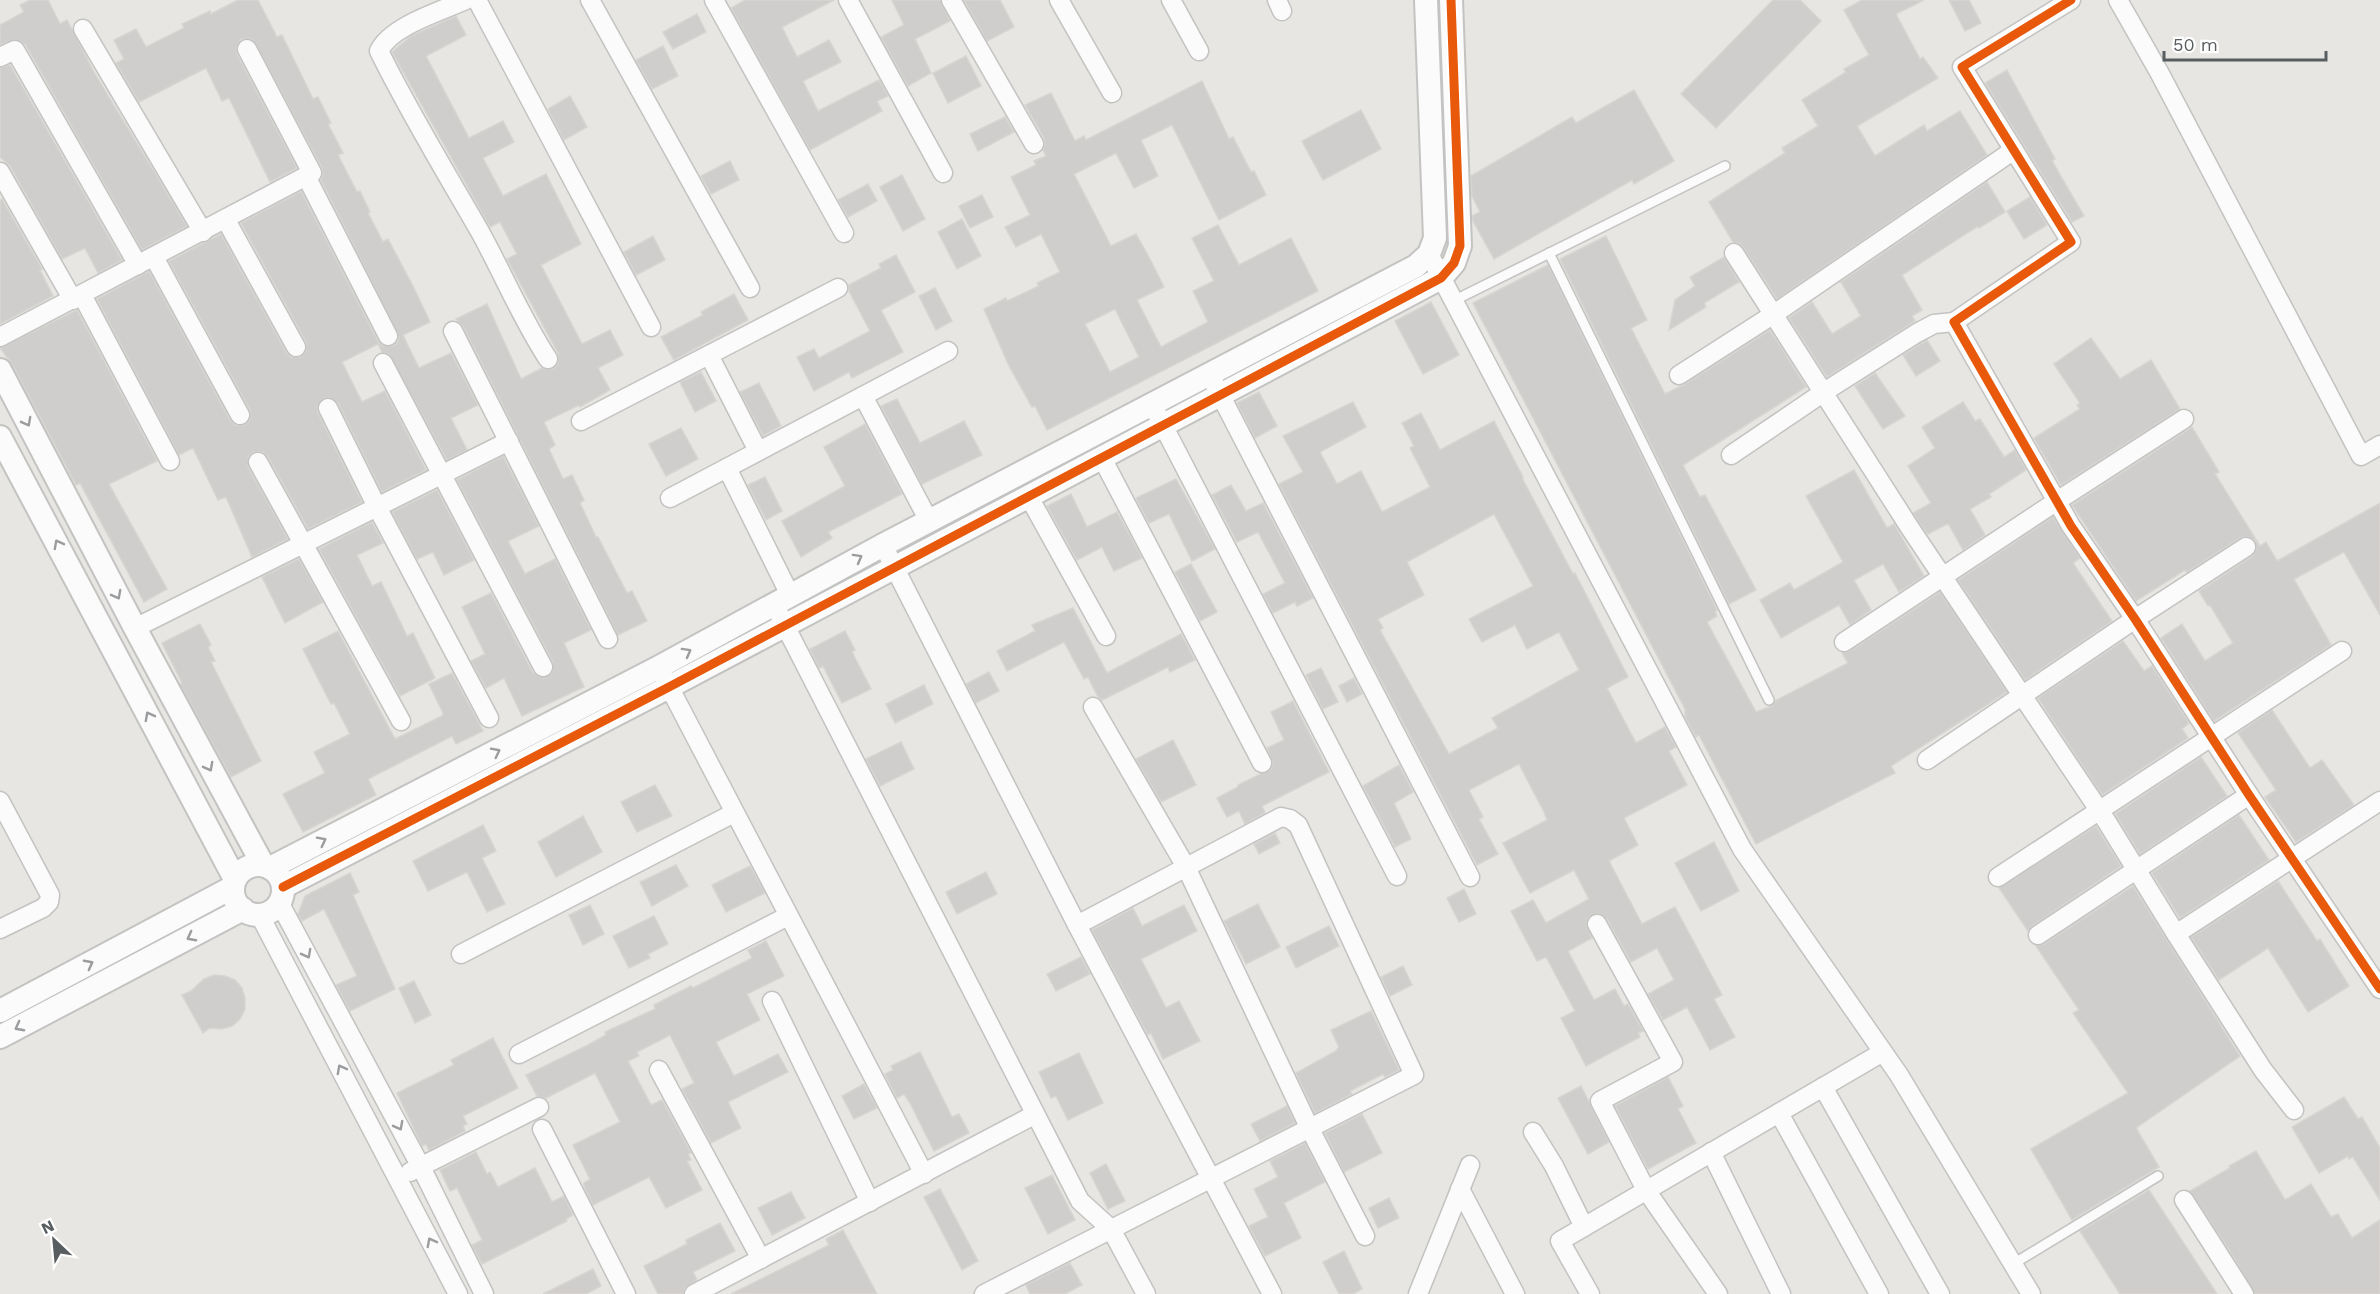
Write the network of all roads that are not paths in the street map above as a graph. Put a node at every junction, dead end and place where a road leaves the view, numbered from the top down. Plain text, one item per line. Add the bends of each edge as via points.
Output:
1 (466, 0) edge
2 (477, 0) edge
3 (590, 0) edge
4 (714, 0) edge
5 (848, 0) edge
6 (951, 0) edge
7 (1059, 0) edge
8 (1171, 0) edge
9 (1426, 0) edge
10 (1451, 0) edge
11 (2071, 0) edge
12 (2118, 0) edge
13 (83, 29) dead end
14 (247, 48) dead end
15 (1199, 51) dead end
16 (0, 57) edge
17 (1112, 93) dead end
18 (1034, 144) dead end
19 (2014, 150) junction
20 (1725, 166) dead end
21 (0, 171) edge
22 (943, 173) dead end
23 (306, 176) junction
24 (226, 220) junction
25 (202, 232) junction
26 (844, 233) dead end
27 (1549, 253) junction
28 (1734, 253) dead end
29 (1429, 254) junction
30 (146, 261) junction
31 (1442, 278) junction
32 (750, 288) dead end
33 (838, 288) dead end
34 (77, 297) junction
35 (1453, 301) junction
36 (1774, 314) junction
37 (1954, 322) junction
38 (651, 327) dead end
39 (453, 331) dead end
40 (388, 336) dead end
41 (0, 338) edge
42 (296, 347) dead end
43 (948, 351) dead end
44 (709, 355) junction
45 (548, 359) dead end
46 (382, 363) dead end
47 (0, 370) edge
48 (1210, 375) junction
49 (1679, 375) dead end
50 (1824, 392) junction
51 (862, 396) junction
52 (1221, 397) junction
53 (1152, 404) junction
54 (328, 408) dead end
55 (240, 415) dead end
56 (2184, 419) dead end
57 (581, 421) dead end
58 (1163, 426) junction
59 (0, 438) edge
60 (509, 441) junction
61 (2380, 445) edge
62 (758, 451) junction
63 (1731, 455) dead end
64 (1102, 458) junction
65 (170, 461) dead end
66 (258, 462) dead end
67 (727, 468) junction
68 (441, 475) junction
69 (1029, 496) junction
70 (670, 498) dead end
71 (2056, 501) junction
72 (377, 507) junction
73 (929, 521) junction
74 (302, 544) junction
75 (883, 545) junction
76 (2246, 547) dead end
77 (895, 568) junction
78 (1943, 577) junction
79 (782, 600) junction
80 (2135, 619) junction
81 (785, 626) junction
82 (135, 628) junction
83 (1106, 636) dead end
84 (608, 639) dead end
85 (1844, 642) dead end
86 (2342, 651) dead end
87 (543, 666) dead end
88 (659, 667) junction
89 (669, 687) junction
90 (2022, 695) junction
91 (1769, 700) dead end
92 (1094, 707) dead end
93 (489, 718) dead end
94 (401, 721) dead end
95 (2211, 736) junction
96 (1927, 760) dead end
97 (1262, 763) dead end
98 (2249, 795) junction
99 (0, 801) edge
100 (2380, 801) edge
101 (2100, 810) junction
102 (734, 813) junction
103 (2290, 858) junction
104 (266, 867) junction
105 (1186, 867) junction
106 (2138, 869) junction
107 (1397, 876) dead end
108 (1998, 877) dead end
109 (1470, 878) dead end
110 (234, 883) junction
111 (281, 895) junction
112 (251, 912) junction
113 (788, 916) junction
114 (1597, 924) dead end
115 (1077, 925) junction
116 (0, 929) edge
117 (2176, 934) junction
118 (2038, 935) dead end
119 (461, 954) dead end
120 (63, 978) junction
121 (2380, 989) edge
122 (74, 999) junction
123 (772, 1001) dead end
124 (0, 1011) edge
125 (0, 1037) edge
126 (1883, 1052) junction
127 (519, 1054) dead end
128 (659, 1070) dead end
129 (1823, 1087) junction
130 (539, 1107) dead end
131 (2294, 1110) dead end
132 (1779, 1113) junction
133 (1034, 1115) junction
134 (542, 1129) dead end
135 (1310, 1129) junction
136 (1533, 1132) dead end
137 (1711, 1152) junction
138 (1470, 1165) dead end
139 (421, 1167) junction
140 (924, 1174) junction
141 (2158, 1176) dead end
142 (1211, 1178) junction
143 (398, 1179) junction
144 (1460, 1189) junction
145 (1646, 1190) junction
146 (2184, 1200) dead end
147 (870, 1202) junction
148 (1584, 1227) junction
149 (1111, 1229) junction
150 (1365, 1236) dead end
151 (762, 1259) junction
152 (2013, 1264) junction
153 (1014, 1287) edge
154 (458, 1294) edge
155 (484, 1294) edge
156 (626, 1294) edge
157 (694, 1294) edge
158 (984, 1294) edge
159 (1146, 1294) edge
160 (1272, 1294) edge
161 (1418, 1294) edge
162 (1515, 1294) edge
163 (1590, 1294) edge
164 (1718, 1294) edge
165 (1781, 1294) edge
166 (1879, 1294) edge
167 (1940, 1294) edge
168 (2031, 1294) edge
169 (2244, 1294) edge

1 - 45 street via 402,29 384,41 379,51
2 - 38 street
3 - 32 street
4 - 26 street
5 - 22 street
6 - 18 street
7 - 17 street
8 - 15 street
9 - 29 street via 1436,238
10 - 31 street via 1460,246
11 - 19 street via 1962,67
12 - 61 street via 2361,456
13 - 25 street
14 - 23 street via 312,173
16 - 30 street via 15,50
19 - 36 street
19 - 37 street via 2071,242
20 - 27 lane
21 - 34 street
23 - 24 street
23 - 40 street
24 - 25 street
24 - 42 street
25 - 30 street
27 - 35 lane
27 - 91 lane
28 - 36 street
29 - 31 street
29 - 48 street via 1416,266
30 - 34 street
30 - 55 street
31 - 35 street
31 - 52 street
33 - 44 street
34 - 41 street
34 - 65 street
35 - 126 street via 1742,849
36 - 49 street
36 - 50 street
37 - 50 street via 1934,324
37 - 71 street
39 - 60 street
43 - 51 street
44 - 57 street
44 - 62 street
46 - 68 street
47 -> 82 street
48 - 52 street
48 - 53 street
50 - 63 street
50 - 78 street
51 - 62 street
51 - 73 street
52 - 58 street
52 - 109 street
53 - 58 street
53 - 73 street
54 - 72 street
56 - 71 street
58 - 64 street
58 - 107 street
110 -> 59 street
60 - 68 street
60 - 84 street
62 - 67 street
64 - 69 street
64 - 97 street
66 - 74 street
67 - 70 street
67 - 79 street
68 - 72 street
68 - 87 street
69 - 77 street
69 - 83 street
71 - 78 street
71 - 80 street
72 - 74 street
72 - 93 street
73 - 75 street
74 - 82 street
74 - 94 street
75 - 77 street
79 -> 75 street
76 - 80 street
77 - 81 street
77 - 115 street
78 - 85 street
78 - 90 street
79 - 81 street
88 -> 79 street
80 - 90 street
80 - 95 street
81 - 89 street
81 - 133 street
82 -> 104 street
86 - 95 street
88 - 89 street
104 -> 88 street
89 - 102 street
89 - 111 street
90 - 96 street
90 - 101 street
92 - 105 street
95 - 98 street
95 - 101 street
98 - 103 street
98 - 106 street
99 - 116 street via 50,895 43,908
100 - 103 street
101 - 106 street
101 - 108 street
102 - 113 street
102 - 119 street
103 - 117 street
103 - 121 street
104 - 110 street via 247,867
104 - 111 street via 276,873
105 - 115 street
105 - 135 street
105 - 135 street via 1281,817 1298,825 1414,1075
106 - 117 street
106 - 118 street
110 - 112 street via 237,904
120 -> 110 street
111 - 112 street via 274,908
111 -> 139 street
112 -> 122 street
143 -> 112 street
113 - 127 street
113 - 140 street
114 - 145 street via 1673,1062 1600,1101
115 - 142 street
117 - 131 street via 2263,1070
120 - 122 street
120 - 124 street
122 -> 125 street
123 - 147 street
126 - 129 street
126 - 152 street
128 - 151 street
129 - 132 street
129 - 167 street
130 - 139 street
132 - 137 street
132 - 166 street
133 - 140 street
133 - 149 street via 1080,1202
134 - 156 street
135 - 142 street
135 - 150 street
136 - 148 street
137 - 145 street
137 - 165 street
138 - 144 street
139 - 143 street
139 - 155 street
140 - 147 street
141 - 152 lane
142 - 149 street
142 - 160 street
154 -> 143 street
144 - 161 street
144 - 162 street
145 - 148 street
145 - 164 street
146 - 169 street
147 - 151 street
148 - 163 street via 1560,1241
149 - 153 street
149 - 159 street
151 - 157 street
152 - 168 street
153 - 158 street

